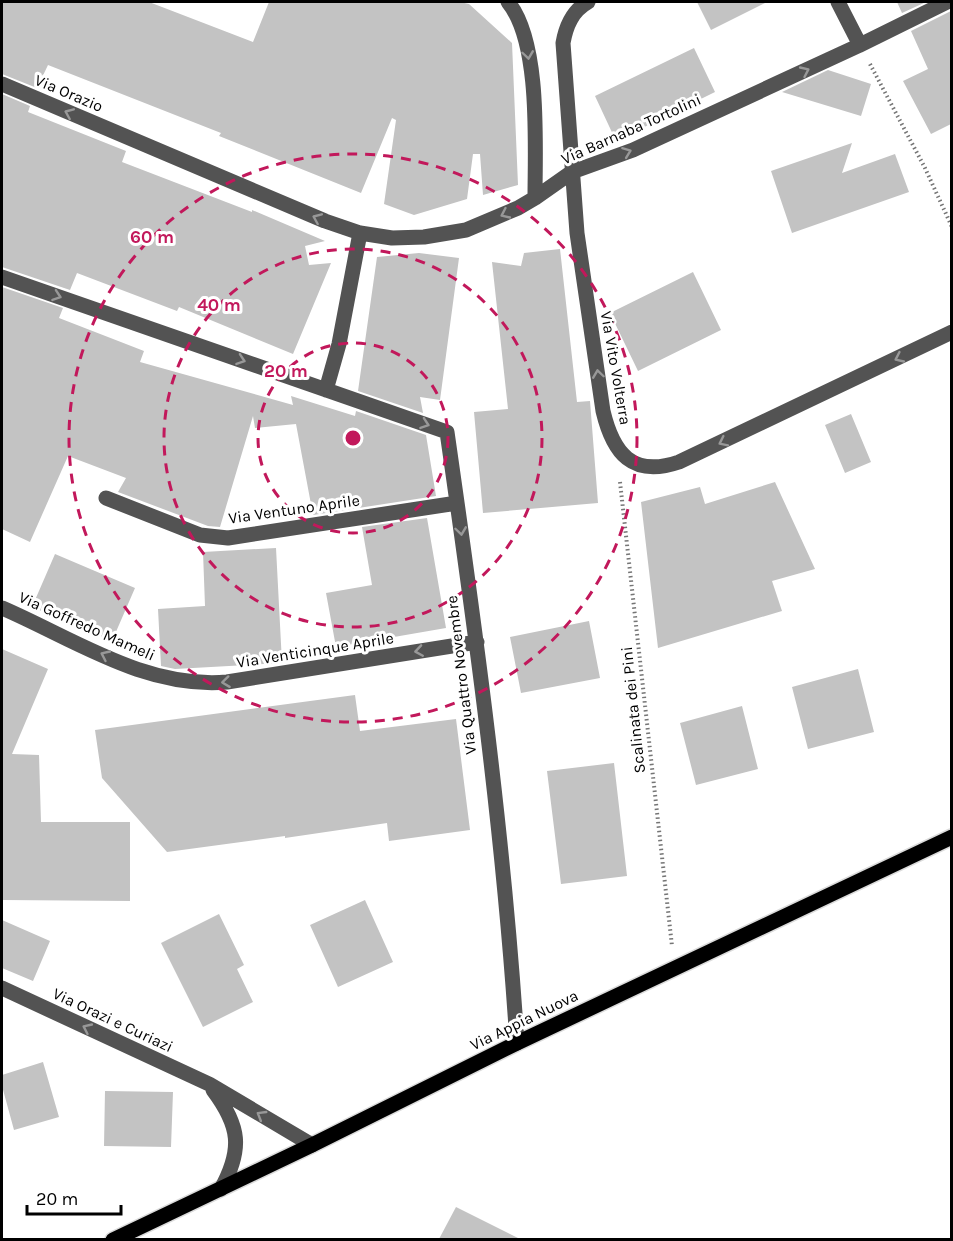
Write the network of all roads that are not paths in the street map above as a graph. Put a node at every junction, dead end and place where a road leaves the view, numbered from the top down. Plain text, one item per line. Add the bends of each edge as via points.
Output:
1 (508, 2) edge
2 (838, 2) edge
3 (947, 2) edge
4 (585, 3) edge
5 (860, 45) junction
6 (2, 84) edge
7 (123, 136) joint
8 (572, 172) junction
9 (536, 198) junction
10 (360, 233) junction
11 (2, 277) edge
12 (951, 332) edge
13 (326, 390) junction
14 (106, 498) dead end
15 (457, 503) junction
16 (2, 608) edge
17 (477, 642) junction
18 (159, 678) joint
19 (951, 837) edge
20 (2, 988) edge
21 (517, 1042) junction
22 (209, 1084) junction
23 (312, 1145) junction
24 (221, 1189) junction
25 (113, 1239) edge

1 -> 9 street via 526,38 534,102
2 - 5 street
3 - 5 street, Via Barnaba Tortolini
4 - 8 street, Via Vito Volterra via 569,21 564,43
8 -> 5 street, Via Barnaba Tortolini via 633,150
7 -> 6 street, Via Orazio
10 -> 7 street, Via Barnaba Tortolini
8 - 9 street, Via Barnaba Tortolini
12 -> 8 street, Via Vito Volterra via 679,462 659,468 645,467 627,459 616,448 603,411
9 -> 10 street, Via Barnaba Tortolini via 484,224 445,235 407,239
10 - 13 street
11 -> 13 street, Via Quattro Novembre
13 -> 15 street, Via Quattro Novembre via 447,432
14 - 15 street, Via Ventuno Aprile via 200,535 228,538
15 -> 17 street, Via Quattro Novembre
18 -> 16 street, Via Goffredo Mameli
17 -> 18 street, Via Venticinque Aprile via 227,682 184,683
17 - 21 street, Via Quattro Novembre
19 - 21 main road, Via Appia Nuova
22 -> 20 street, Via Orazi e Curiazi
21 - 23 main road, Via Appia Nuova
23 -> 22 street, Via Orazi e Curiazi
22 - 24 street via 228,1112 237,1144 235,1160
23 - 24 main road, Via Appia Nuova
24 - 25 main road, Via Appia Nuova

